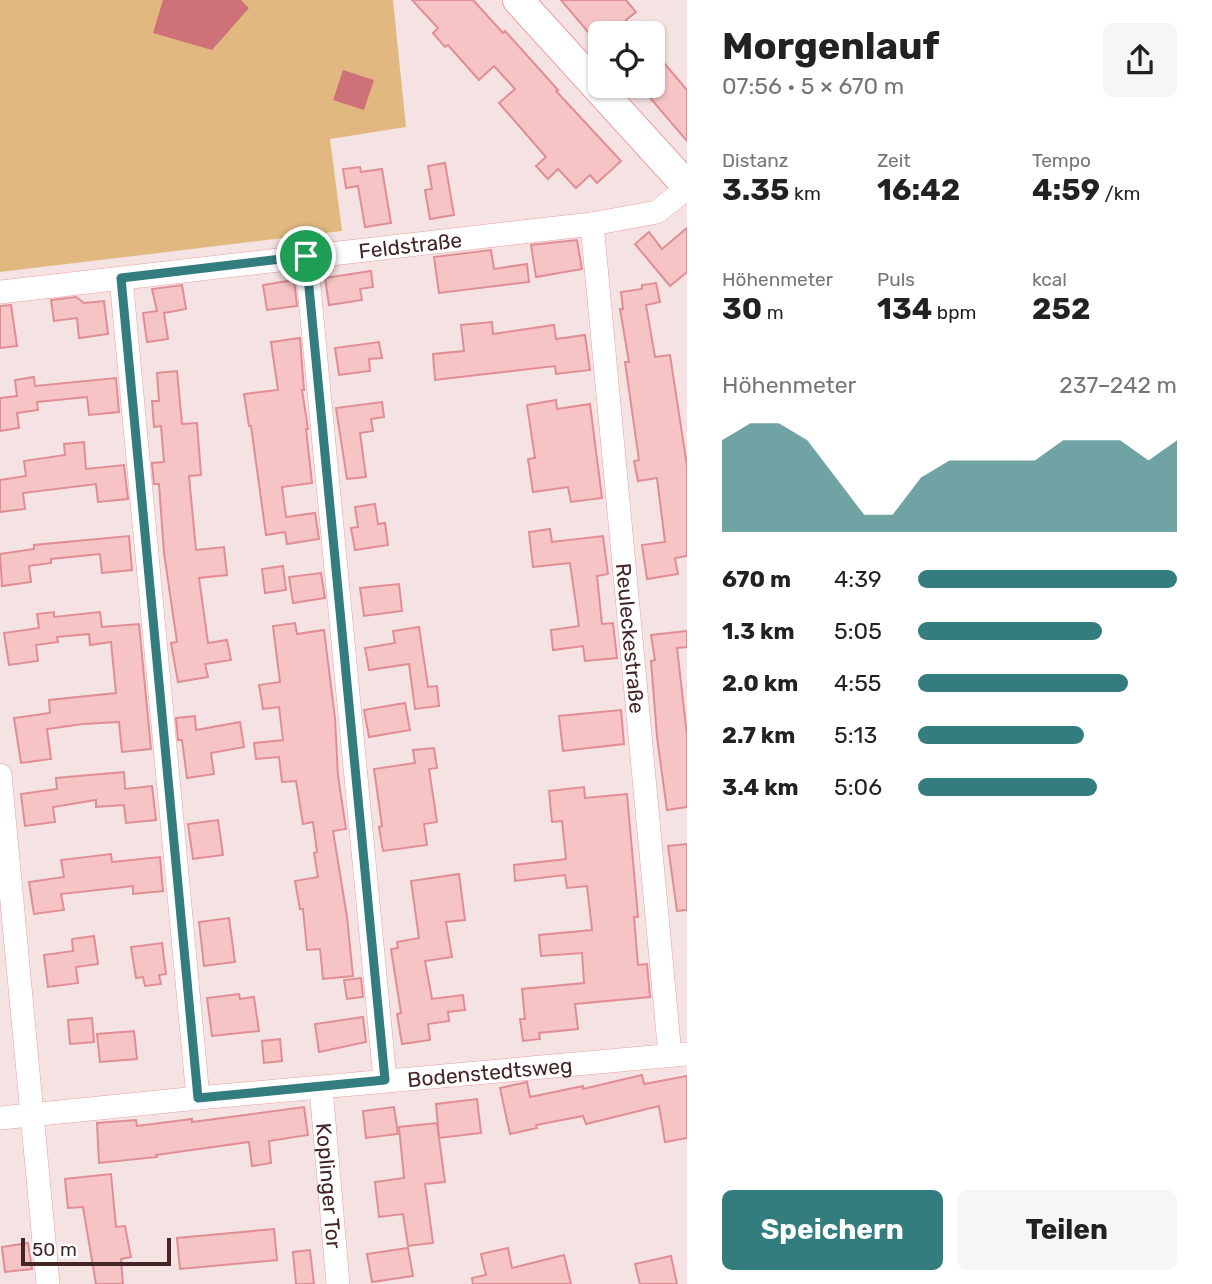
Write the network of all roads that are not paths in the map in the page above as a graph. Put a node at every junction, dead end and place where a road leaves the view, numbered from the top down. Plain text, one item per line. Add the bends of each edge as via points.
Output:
1 (518, 0) edge
2 (687, 187) edge
3 (592, 224) junction
4 (306, 256) junction
5 (121, 278) junction
6 (0, 292) edge
7 (0, 775) edge
8 (679, 1054) edge
9 (385, 1080) junction
10 (321, 1088) junction
11 (198, 1098) junction
12 (31, 1115) junction
13 (0, 1118) edge
14 (48, 1284) edge
15 (338, 1284) edge

1 - 2 street
2 - 3 street, Feldstraße via 657,212
3 - 4 street, Feldstraße
3 - 8 street, Reuleckestraße
4 - 5 street, Feldstraße
4 - 9 street
5 - 6 street, Feldstraße
5 - 11 street
7 - 12 street
8 - 9 street, Bodenstedtsweg
9 - 10 street, Bodenstedtsweg
10 - 11 street, Bodenstedtsweg
10 - 15 street, Koplinger Tor
11 - 12 street, Bodenstedtsweg
12 - 13 street, Bodenstedtsweg
12 - 14 street

